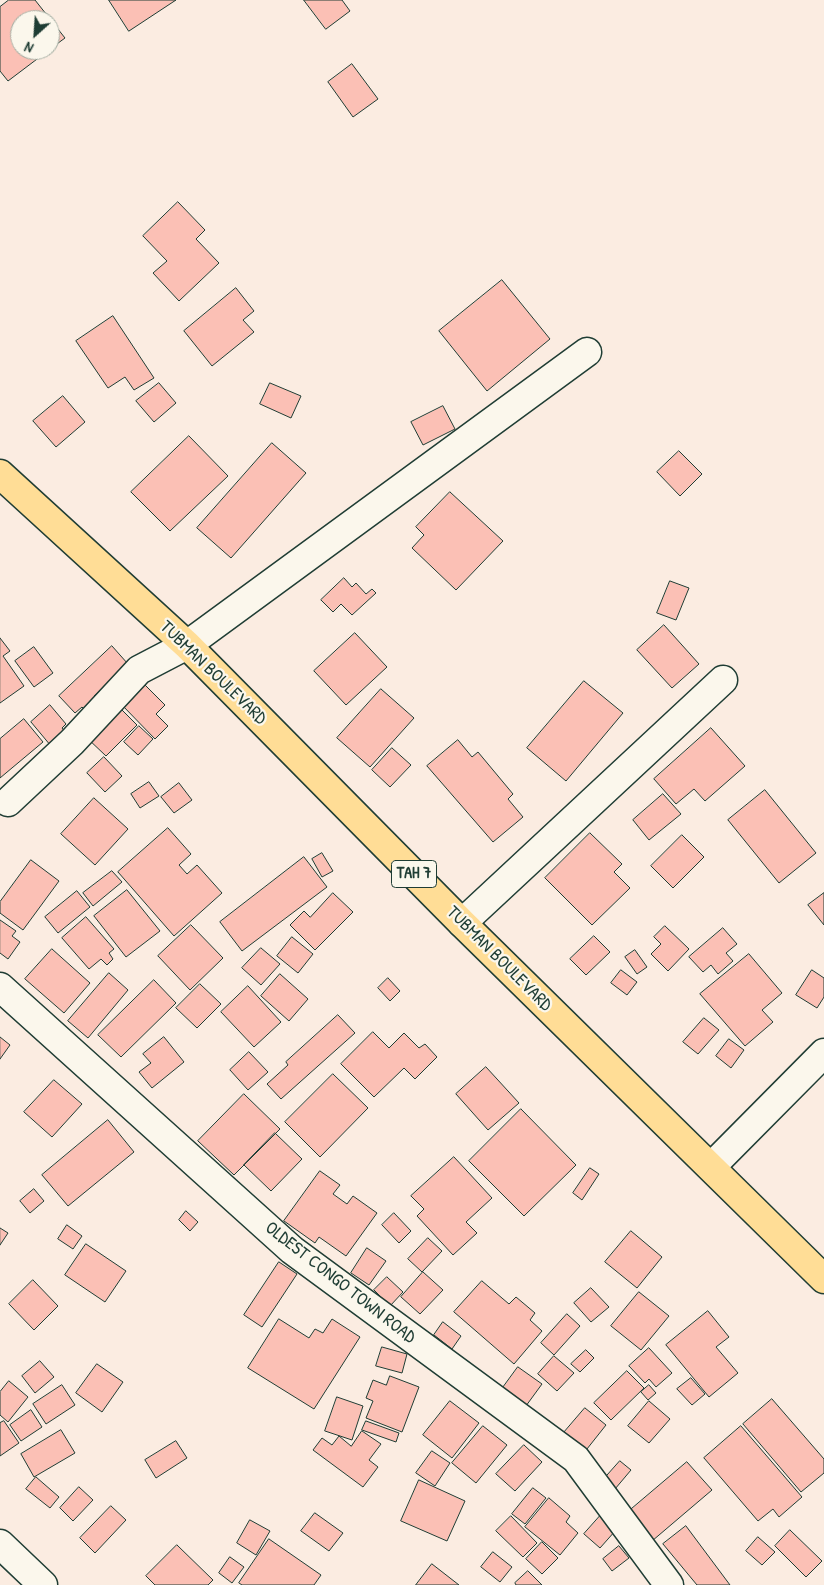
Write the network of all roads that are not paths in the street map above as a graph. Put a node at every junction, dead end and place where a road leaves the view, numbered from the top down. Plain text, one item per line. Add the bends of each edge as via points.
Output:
1 (587, 352) dead end
2 (0, 474) edge
3 (187, 645) junction
4 (723, 680) dead end
5 (8, 802) dead end
6 (462, 923) junction
7 (0, 987) edge
8 (824, 1052) edge
9 (711, 1167) junction
10 (824, 1279) edge
11 (0, 1544) edge
12 (43, 1585) edge
13 (668, 1585) edge

1 - 3 street
2 - 3 highway, TUBMAN BOULEVARD / TAH 7
3 - 5 street via 139,670 72,742
3 - 6 highway, TUBMAN BOULEVARD / TAH 7
4 - 6 street
6 - 9 highway, TUBMAN BOULEVARD / TAH 7
7 - 13 street, OLDEST CONGO TOWN ROAD via 292,1250 576,1459
8 - 9 street
9 - 10 highway, TUBMAN BOULEVARD / TAH 7
11 - 12 street

